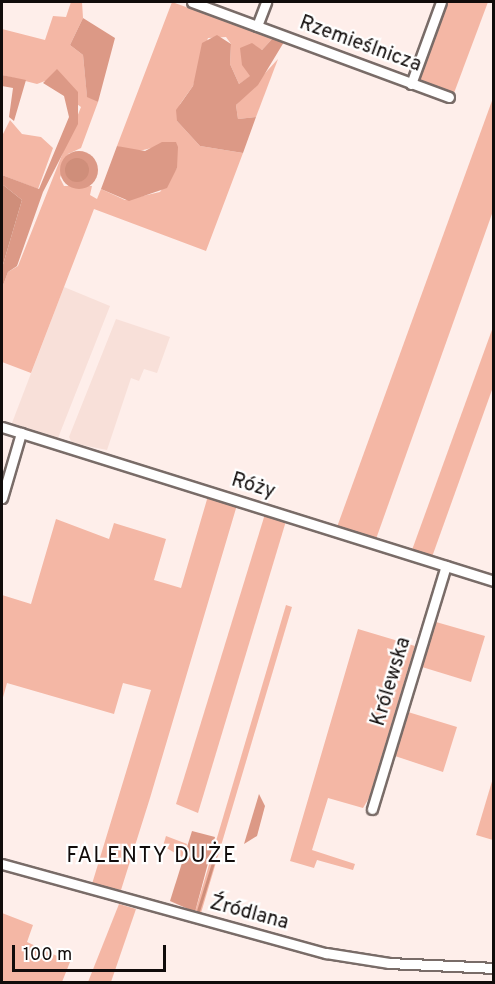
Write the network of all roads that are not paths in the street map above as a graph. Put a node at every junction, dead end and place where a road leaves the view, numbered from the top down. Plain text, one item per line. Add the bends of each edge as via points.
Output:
1 (192, 2) edge
2 (266, 2) edge
3 (441, 2) edge
4 (257, 26) junction
5 (411, 84) junction
6 (449, 97) dead end
7 (2, 427) edge
8 (21, 433) junction
9 (2, 498) edge
10 (446, 566) junction
11 (494, 581) edge
12 (372, 809) dead end
13 (2, 864) edge
14 (494, 968) edge

1 - 4 street, Rzemieślnicza
2 - 4 street
3 - 5 street
4 - 5 street, Rzemieślnicza
5 - 6 street, Rzemieślnicza
7 - 8 street, Róży
8 - 9 street
8 - 10 street, Róży
10 - 11 street, Róży
10 - 12 street, Królewska
13 - 14 street, Źródlana via 326,953 389,963

